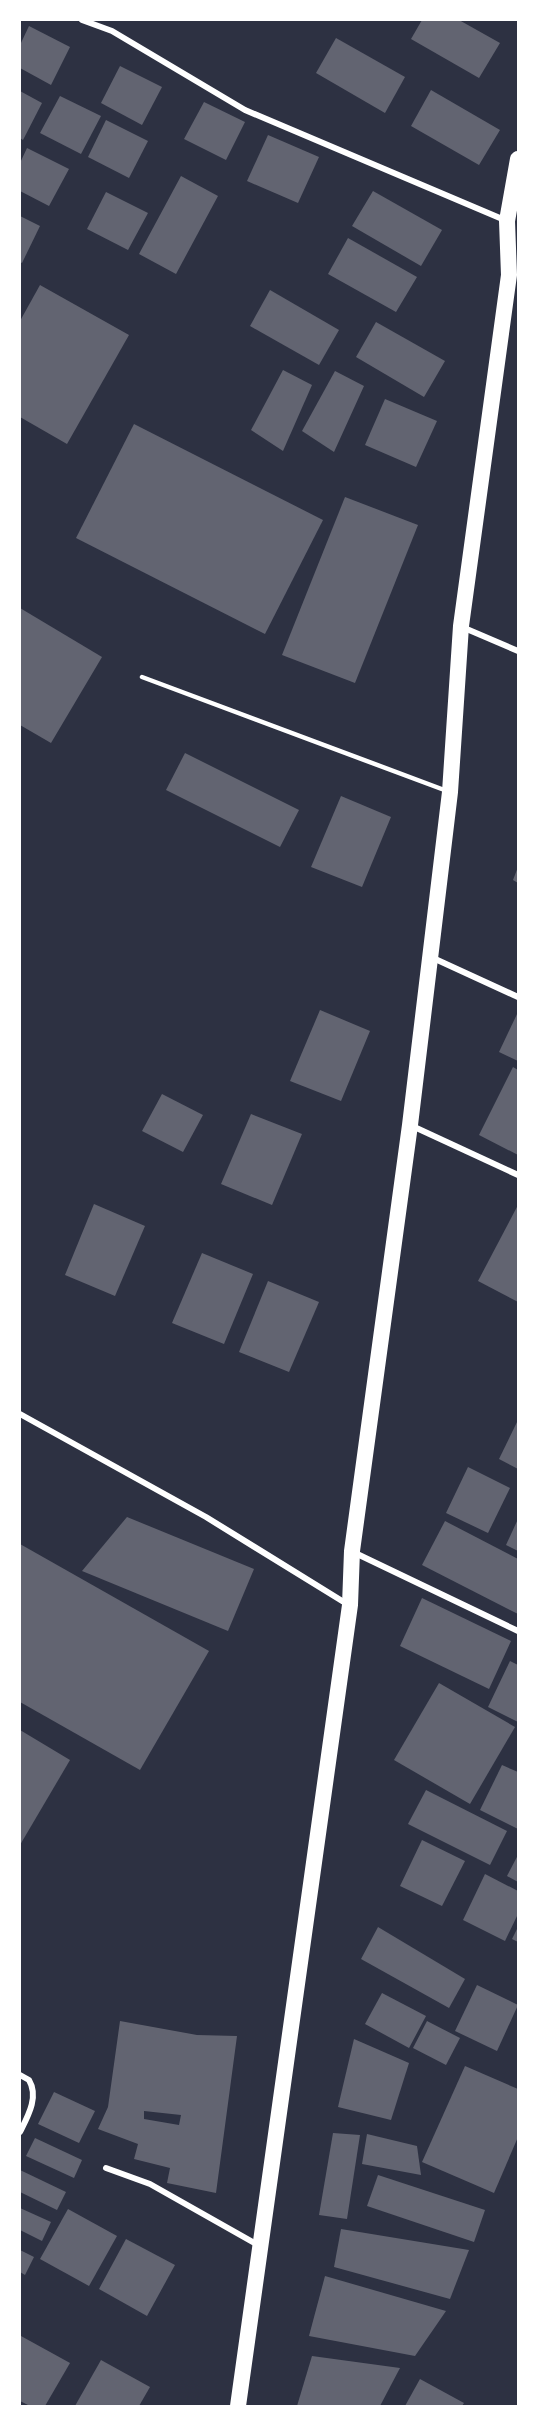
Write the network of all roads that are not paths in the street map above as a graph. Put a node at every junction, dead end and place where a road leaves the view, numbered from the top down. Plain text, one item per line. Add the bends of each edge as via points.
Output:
1 (82, 20) edge
2 (519, 159) edge
3 (507, 221) junction
4 (514, 278) edge
5 (461, 626) junction
6 (519, 651) edge
7 (142, 678) dead end
8 (450, 792) junction
9 (429, 957) junction
10 (519, 997) edge
11 (410, 1125) junction
12 (519, 1175) edge
13 (20, 1414) edge
14 (352, 1551) junction
15 (350, 1605) junction
16 (519, 1631) edge
17 (20, 2075) edge
18 (20, 2132) edge
19 (106, 2168) dead end
20 (262, 2247) junction
21 (238, 2406) edge

1 - 3 street via 112,31 245,110
2 - 3 highway
3 - 4 highway
4 - 5 highway
5 - 6 street
5 - 8 highway
7 - 8 lane
8 - 9 highway
9 - 10 street
9 - 11 highway
11 - 12 street
11 - 14 highway
13 - 15 street via 206,1517
14 - 15 highway
14 - 16 street
15 - 20 highway
17 - 18 street via 29,2080 33,2093
19 - 20 street via 150,2184
20 - 21 highway

